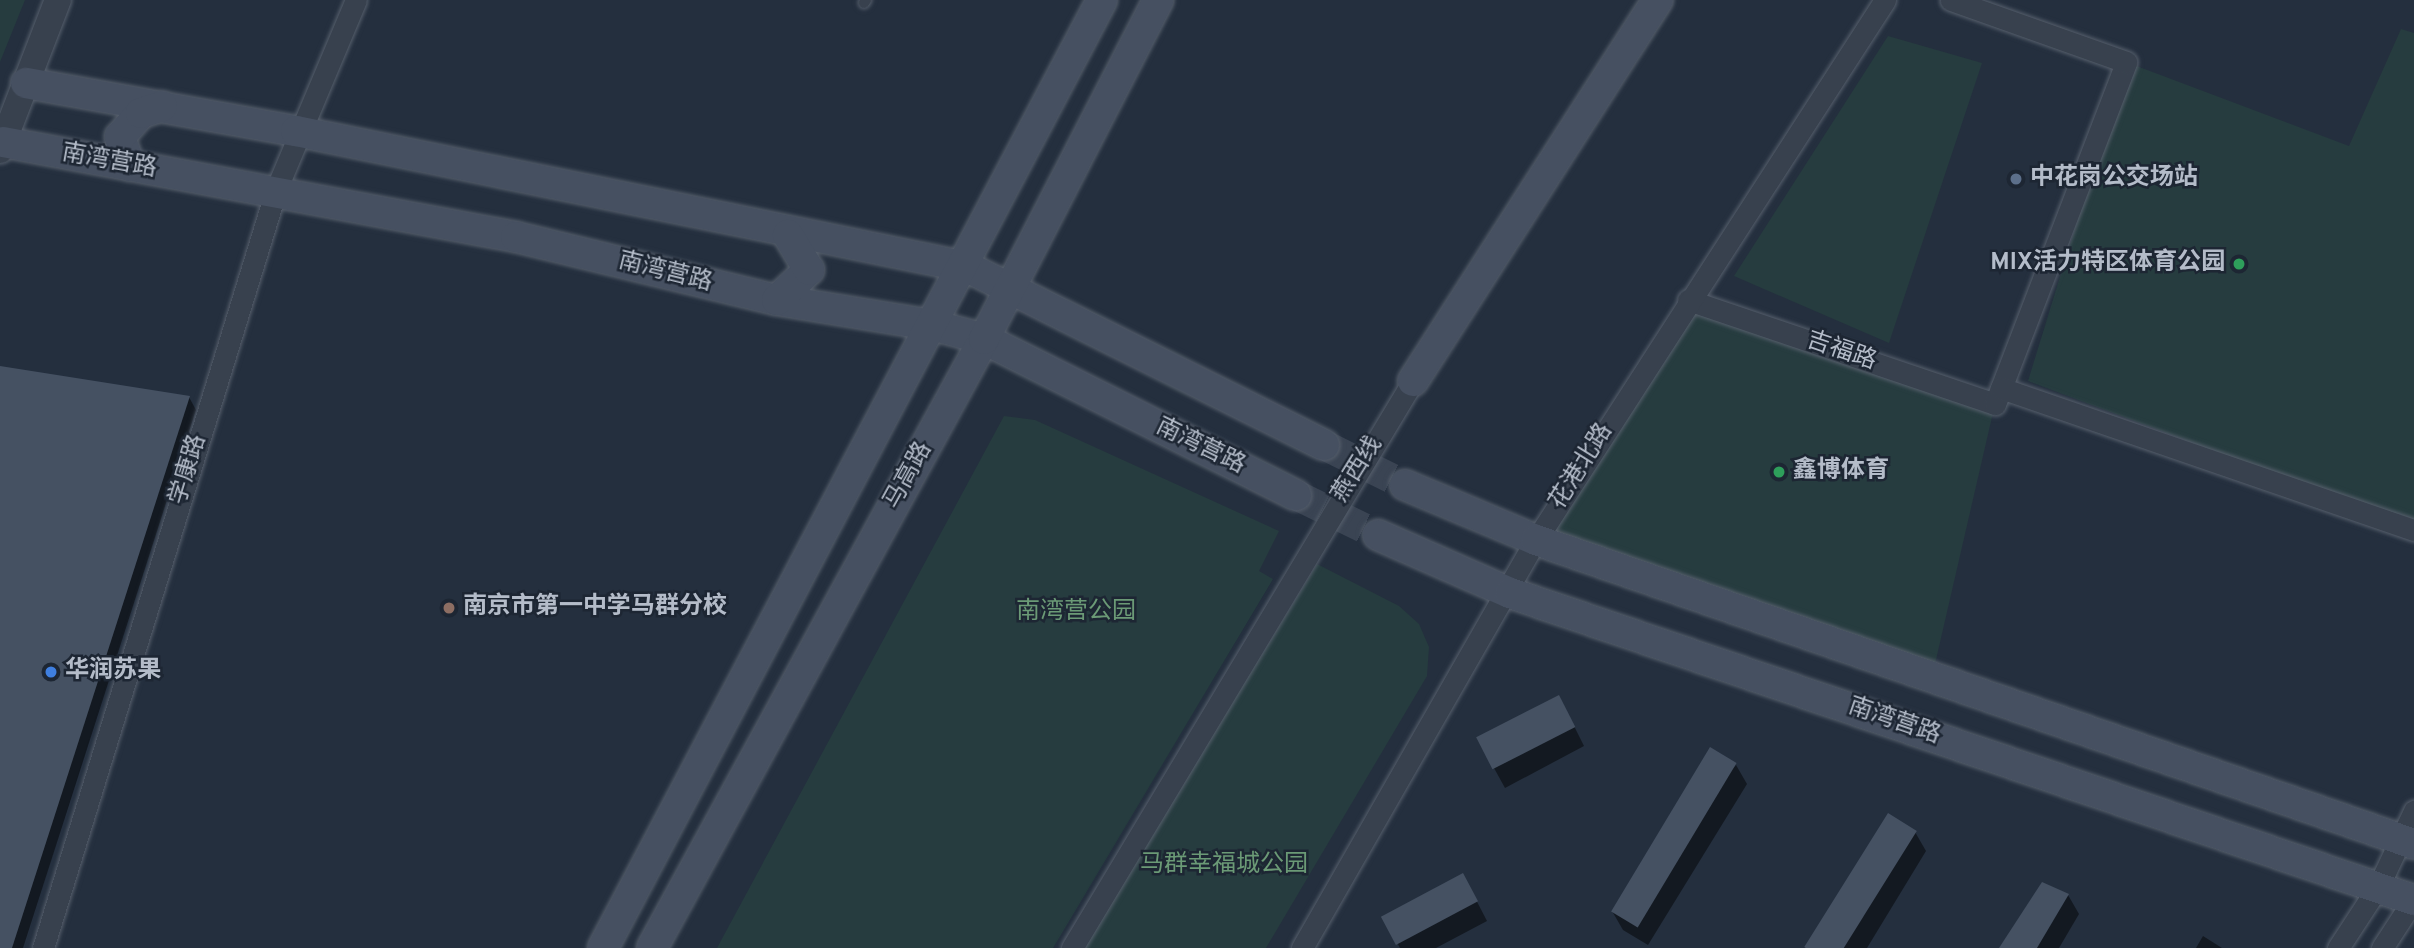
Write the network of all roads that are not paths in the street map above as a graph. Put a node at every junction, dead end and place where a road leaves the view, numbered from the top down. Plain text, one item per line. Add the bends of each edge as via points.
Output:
1 (58, 0) edge
2 (356, 0) edge
3 (1102, 0) edge
4 (1158, 0) edge
5 (1658, 0) edge
6 (1885, 0) edge
7 (1951, 0) edge
8 (26, 83) junction
9 (162, 106) junction
10 (296, 131) junction
11 (1, 146) edge
12 (130, 166) junction
13 (276, 190) junction
14 (788, 235) junction
15 (967, 267) junction
16 (1007, 285) junction
17 (777, 300) junction
18 (1688, 300) junction
19 (932, 325) junction
20 (984, 339) junction
21 (1413, 381) joint
22 (1998, 396) junction
23 (1324, 445) tunnel mouth
24 (1405, 485) tunnel mouth
25 (1296, 495) tunnel mouth
26 (2414, 530) edge
27 (1378, 535) tunnel mouth
28 (1536, 540) junction
29 (1510, 593) junction
30 (2414, 811) edge
31 (2406, 841) edge
32 (2379, 884) junction
33 (2414, 899) edge
34 (43, 948) edge
35 (603, 948) edge
36 (652, 948) edge
37 (1072, 948) edge
38 (1302, 948) edge
39 (2338, 948) edge
40 (2382, 948) edge

1 - 8 street
2 - 10 street, 学康路
3 - 15 main road, 马高路
4 - 16 main road, 马高路
5 - 21 main road, 燕西线
6 - 18 street, 花港北路
7 - 22 street via 2126,62
8 - 9 main road
8 - 11 street
9 - 10 main road
9 - 12 main road via 141,113 120,137
10 - 13 street, 学康路
10 - 14 main road
11 - 12 main road, 南湾营路
12 - 13 main road, 南湾营路
13 - 17 main road, 南湾营路 via 516,237
13 - 34 street, 学康路
14 - 15 main road
14 - 17 main road via 809,270
15 - 16 main road
15 - 19 main road, 马高路
16 - 20 main road, 马高路
16 - 23 main road
17 - 19 main road, 南湾营路
18 - 22 street, 吉福路
18 - 28 street, 花港北路
19 - 20 main road, 南湾营路
19 - 35 main road, 马高路
20 - 25 main road, 南湾营路
20 - 36 main road, 马高路
21 - 37 street, 燕西线
22 - 26 street, 吉福路
24 - 28 main road
27 - 29 main road, 南湾营路
28 - 29 street, 花港北路
28 - 31 main road
29 - 32 main road, 南湾营路
29 - 38 street, 花港北路
30 - 31 street
31 - 32 street
32 - 33 main road, 南湾营路
32 - 39 street
33 - 40 street

